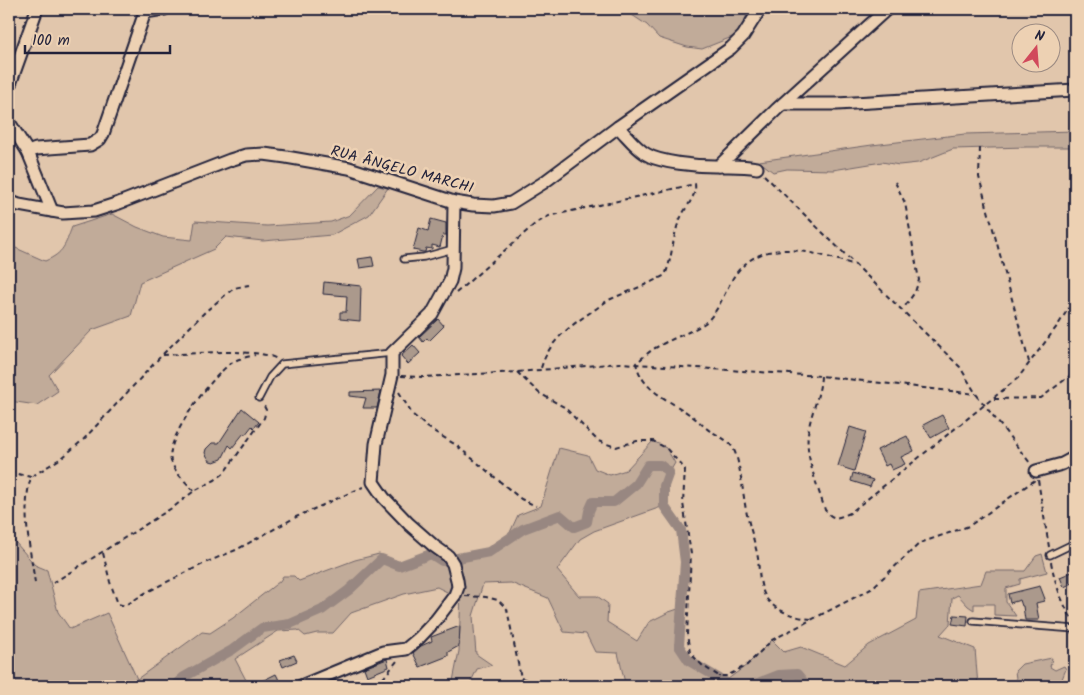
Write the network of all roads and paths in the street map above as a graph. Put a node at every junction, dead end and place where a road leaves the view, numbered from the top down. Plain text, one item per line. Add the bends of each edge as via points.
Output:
1 (37, 9) edge
2 (164, 9) edge
3 (760, 9) edge
4 (887, 9) edge
5 (141, 10) edge
6 (9, 86) edge
7 (1075, 90) edge
8 (783, 104) junction
9 (9, 122) edge
10 (618, 127) junction
11 (980, 148) dead end
12 (28, 152) junction
13 (719, 166) junction
14 (757, 168) joint
15 (895, 182) dead end
16 (9, 201) edge
17 (454, 202) junction
18 (52, 211) junction
19 (452, 249) junction
20 (404, 259) dead end
21 (856, 265) junction
22 (249, 285) dead end
23 (454, 294) dead end
24 (1075, 298) edge
25 (902, 310) junction
26 (392, 353) junction
27 (257, 354) junction
28 (162, 355) junction
29 (1030, 363) junction
30 (282, 364) junction
31 (636, 364) junction
32 (541, 368) junction
33 (517, 372) junction
34 (1075, 372) edge
35 (392, 375) junction
36 (821, 376) junction
37 (976, 394) junction
38 (259, 398) joint
39 (992, 399) junction
40 (985, 406) junction
41 (1075, 457) edge
42 (1036, 471) joint
43 (9, 472) edge
44 (30, 477) junction
45 (373, 482) junction
46 (194, 491) junction
47 (536, 506) dead end
48 (1075, 543) edge
49 (103, 553) junction
50 (1050, 555) junction
51 (35, 582) dead end
52 (53, 583) dead end
53 (455, 595) junction
54 (814, 619) junction
55 (974, 621) dead end
56 (1075, 624) edge
57 (1075, 629) edge
58 (406, 649) junction
59 (520, 678) junction
60 (719, 678) junction
61 (301, 686) edge
62 (377, 686) edge
63 (525, 686) edge
64 (546, 686) edge
65 (718, 686) edge

1 - 6 street
2 - 5 street
3 - 10 street, RUA ÂNGELO MARCHI via 731,48
4 - 8 street
5 - 12 street via 100,139 90,145
7 - 8 street via 837,104
8 - 13 street
9 - 12 street
10 - 13 street via 648,155 700,166
10 - 17 street, RUA ÂNGELO MARCHI via 543,184 511,203 473,206
11 - 29 path via 979,176
12 - 18 street
13 - 14 street
14 - 21 path
15 - 25 path via 905,203 919,280
16 - 18 street, RUA ÂNGELO MARCHI
17 - 18 street, RUA ÂNGELO MARCHI via 348,168 264,154 230,160 94,211
17 - 19 street
19 - 20 lane
19 - 26 street via 450,281 432,314
21 - 25 path
21 - 31 path via 793,249 766,253 738,271 719,306 705,323 655,348
22 - 28 path via 234,288
23 - 32 path via 535,224 549,216 695,184 696,191 680,218 670,264 664,275 609,300 571,326 552,345
24 - 29 path
25 - 37 path via 960,367
26 - 30 lane
26 - 35 street
27 - 28 path
27 - 30 path via 274,357
27 - 46 path via 233,362 214,379 198,398 173,441 170,459 178,474
28 - 44 path via 84,439
29 - 39 path via 1018,378
30 - 38 lane
31 - 32 path
31 - 36 path
31 - 54 path via 638,373 654,393 728,441 734,450 765,597 790,614
32 - 33 path
33 - 35 path via 422,377
33 - 60 path via 539,393 564,407 598,441 616,447 636,441 654,441 666,448 685,469 683,503 691,554 687,634 690,653
34 - 39 path via 1040,398
35 - 45 street via 376,444
35 - 47 path via 412,414 456,445 521,499
36 - 37 path
36 - 40 path via 821,390 808,432 807,448 825,510 831,517 850,513
37 - 40 path
38 - 46 path via 266,410 264,418 223,474
39 - 40 path
40 - 42 path
41 - 42 street
43 - 44 path
44 - 51 path via 26,518
45 - 49 path via 296,517 124,606 118,604
45 - 53 street via 409,524 450,559 458,587
46 - 49 path
48 - 50 lane
49 - 52 path
50 - 54 path via 1037,479 968,526 920,543 871,589
50 - 56 path via 1067,611
53 - 58 street via 436,620
53 - 59 path via 498,600 507,609
54 - 60 path via 772,640 746,665
55 - 57 lane
58 - 61 street via 383,652
58 - 62 path
59 - 63 path
59 - 64 path
60 - 65 path

